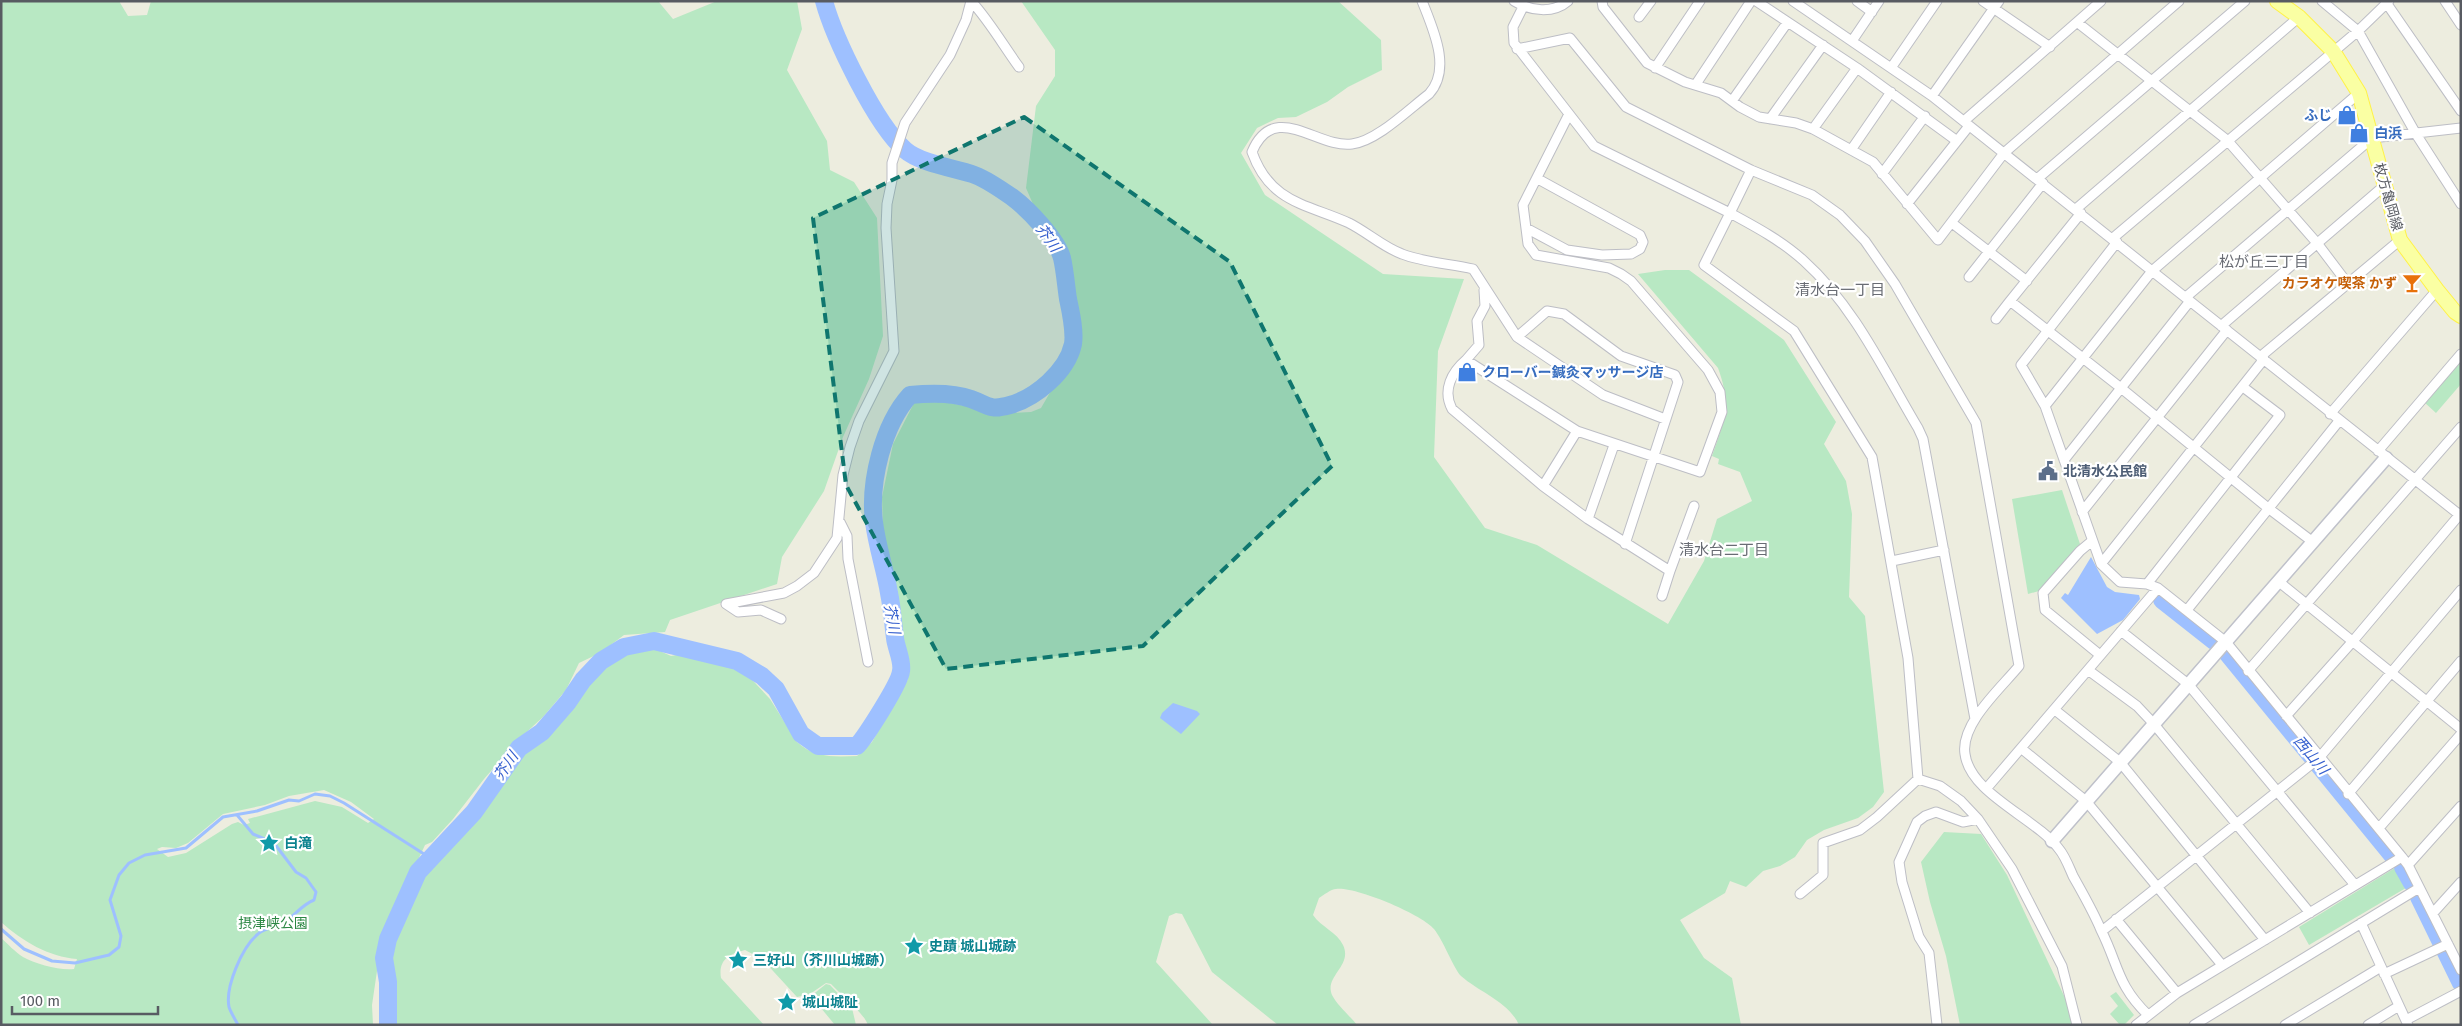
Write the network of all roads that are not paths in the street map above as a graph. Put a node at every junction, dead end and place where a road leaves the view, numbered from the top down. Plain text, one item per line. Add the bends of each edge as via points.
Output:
1 (1422, 1) edge
2 (1514, 1) edge
3 (1568, 1) edge
4 (1602, 1) edge
5 (1651, 1) edge
6 (1700, 1) edge
7 (1751, 1) edge
8 (1756, 1) edge
9 (1793, 1) edge
10 (1857, 1) edge
11 (1879, 1) edge
12 (1938, 1) edge
13 (1983, 1) edge
14 (2102, 1) edge
15 (2180, 1) edge
16 (2245, 1) edge
17 (2277, 1) edge
18 (2322, 1) edge
19 (2445, 1) edge
20 (972, 2) edge
21 (2388, 2) edge
22 (1996, 5) edge
23 (1523, 7) junction
24 (1872, 12) junction
25 (1640, 17) dead end
26 (2299, 17) junction
27 (1787, 23) junction
28 (2078, 23) junction
29 (2461, 25) edge
30 (2358, 31) junction
31 (1852, 41) junction
32 (1822, 45) junction
33 (2050, 47) junction
34 (1517, 49) junction
35 (2333, 51) junction
36 (2117, 54) junction
37 (1019, 67) dead end
38 (1655, 68) junction
39 (1857, 68) junction
40 (1891, 68) junction
41 (2151, 81) junction
42 (1696, 84) junction
43 (1891, 92) junction
44 (2359, 93) junction
45 (1932, 96) junction
46 (1732, 102) junction
47 (2188, 111) junction
48 (2461, 111) edge
49 (1569, 114) junction
50 (1925, 116) junction
51 (1770, 119) junction
52 (1967, 123) junction
53 (2461, 128) edge
54 (1813, 129) junction
55 (2416, 134) junction
56 (2372, 138) junction
57 (2227, 140) junction
58 (1957, 141) junction
59 (1851, 150) junction
60 (2004, 153) junction
61 (1751, 170) junction
62 (1882, 174) junction
63 (2259, 177) junction
64 (1538, 179) junction
65 (2040, 181) junction
66 (2384, 186) junction
67 (1907, 204) junction
68 (2461, 204) edge
69 (2287, 209) junction
70 (2078, 211) junction
71 (1730, 213) junction
72 (1952, 223) junction
73 (1526, 228) junction
74 (2115, 240) junction
75 (2400, 240) junction
76 (2317, 243) junction
77 (1990, 252) junction
78 (2152, 271) junction
79 (1969, 277) dead end
80 (2027, 281) junction
81 (2348, 284) junction
82 (1484, 288) junction
83 (2437, 290) junction
84 (2188, 299) junction
85 (2010, 301) junction
86 (2459, 312) edge
87 (1996, 319) dead end
88 (2224, 328) junction
89 (2046, 330) junction
90 (1517, 337) junction
91 (2461, 354) edge
92 (2262, 358) junction
93 (2083, 359) junction
94 (1466, 360) junction
95 (2243, 387) junction
96 (2121, 388) junction
97 (2045, 406) junction
98 (2330, 414) junction
99 (1665, 419) junction
100 (2158, 419) junction
101 (2339, 422) junction
102 (2461, 427) edge
103 (1576, 431) junction
104 (1614, 445) junction
105 (2194, 448) junction
106 (2382, 454) junction
107 (1654, 459) junction
108 (2064, 460) junction
109 (2231, 478) junction
110 (2415, 480) junction
111 (1543, 486) junction
112 (1694, 506) dead end
113 (2268, 508) junction
114 (2082, 512) junction
115 (2460, 515) edge
116 (1588, 519) junction
117 (840, 522) junction
118 (2092, 541) junction
119 (2313, 542) junction
120 (1625, 544) junction
121 (1944, 550) junction
122 (1892, 561) junction
123 (2101, 564) junction
124 (1670, 571) junction
125 (2278, 581) junction
126 (2147, 584) junction
127 (2158, 588) junction
128 (2461, 590) edge
129 (1662, 596) dead end
130 (2307, 605) junction
131 (2187, 610) junction
132 (781, 618) dead end
133 (2121, 631) junction
134 (2354, 641) junction
135 (2226, 642) junction
136 (2100, 655) junction
137 (2461, 661) edge
138 (868, 662) dead end
139 (2088, 670) junction
140 (2248, 671) junction
141 (2392, 673) junction
142 (2188, 684) junction
143 (2426, 701) junction
144 (2055, 710) junction
145 (2286, 716) junction
146 (1975, 719) junction
147 (2153, 723) junction
148 (2461, 729) edge
149 (2461, 734) edge
150 (2022, 749) junction
151 (2318, 758) junction
152 (2120, 762) junction
153 (1918, 779) junction
154 (1986, 790) junction
155 (2276, 793) junction
156 (2348, 794) junction
157 (2086, 802) junction
158 (2461, 806) edge
159 (1978, 819) junction
160 (2237, 824) junction
161 (2378, 828) junction
162 (2052, 842) junction
163 (2197, 856) junction
164 (2402, 857) junction
165 (2408, 865) junction
166 (2461, 882) edge
167 (2355, 886) junction
168 (2157, 887) junction
169 (2419, 888) junction
170 (1800, 894) dead end
171 (2310, 913) junction
172 (2433, 914) junction
173 (2116, 919) junction
174 (2361, 923) junction
175 (2102, 931) junction
176 (2265, 940) junction
177 (2448, 944) junction
178 (2460, 964) edge
179 (2222, 965) junction
180 (2382, 971) junction
181 (2461, 992) edge
182 (2177, 993) junction
183 (2399, 1006) junction
184 (2148, 1015) junction
185 (2407, 1023) edge
186 (1937, 1025) edge
187 (2076, 1025) edge
188 (2136, 1025) edge
189 (2194, 1025) edge
190 (2285, 1025) edge
191 (2368, 1025) edge

1 - 82 street via 1441,60 1436,86 1429,94 1361,142 1328,142 1302,130 1288,128 1264,134 1252,152 1262,172 1291,201 1349,224 1402,254 1473,269
2 - 23 street
3 - 23 street via 1550,9
4 - 38 street via 1603,7 1647,63
5 - 25 street
6 - 38 street
7 - 42 street
8 - 27 street
9 - 31 street
10 - 24 street
11 - 24 street
12 - 40 street
13 - 22 street
14 - 28 street
15 - 36 street
16 - 41 street
17 - 26 main road, 枚方亀岡線
18 - 30 street
19 - 29 street
20 - 37 street
20 - 117 street via 950,54 905,123 894,156 886,228 894,351 858,421 843,475
21 - 30 street
21 - 48 street
22 - 33 street
22 - 45 street
23 - 34 street via 1513,27
24 - 31 street
26 - 35 main road, 枚方亀岡線
26 - 47 street
27 - 32 street
27 - 46 street
28 - 33 street
28 - 36 street
30 - 35 street
30 - 55 street
31 - 40 street
32 - 39 street
32 - 51 street
33 - 52 street
34 - 49 street
34 - 61 street via 1570,38 1626,107
35 - 44 main road, 枚方亀岡線
35 - 57 street
36 - 41 street
36 - 60 street
38 - 42 street
39 - 43 street
39 - 54 street
40 - 45 street
41 - 47 street
41 - 65 street
42 - 46 street via 1721,93
43 - 50 street
43 - 59 street
44 - 56 main road, 枚方亀岡線
44 - 63 street
45 - 52 street
46 - 51 street via 1759,117
47 - 57 street
47 - 70 street
49 - 64 street
49 - 71 street via 1594,146
50 - 58 street
50 - 62 street
51 - 54 street
52 - 58 street
52 - 60 street
53 - 55 street
54 - 59 street
55 - 56 street
55 - 68 street
56 - 66 main road, 枚方亀岡線
56 - 69 street
57 - 63 street
57 - 74 street
58 - 67 street
59 - 62 street via 1873,162
60 - 65 street
60 - 72 street
61 - 71 street
61 - 146 street via 1812,195 1840,215 1866,241 1895,284 1976,423 2019,666
62 - 67 street
63 - 69 street
63 - 78 street
64 - 73 street via 1523,205
64 - 73 street via 1640,235 1643,242 1640,249 1632,254 1602,255 1567,250
65 - 70 street
65 - 77 street
66 - 75 main road, 枚方亀岡線
66 - 76 street
67 - 72 street via 1938,240
69 - 76 street
69 - 84 street
70 - 74 street
70 - 80 street
71 - 121 street via 1760,229 1804,261 1844,306 1923,439
71 - 122 street via 1704,265 1794,331 1804,346 1872,457
72 - 77 street
73 - 107 street via 1528,244 1536,255 1609,268 1631,281 1691,348 1716,384 1722,412 1700,472
74 - 78 street
74 - 89 street
75 - 81 street
75 - 83 main road, 枚方亀岡線
76 - 81 street
76 - 88 street
77 - 79 street
77 - 80 street
78 - 84 street
78 - 93 street
80 - 85 street
81 - 92 street
82 - 90 street
82 - 94 street via 1485,306 1477,321 1480,345
83 - 86 main road, 枚方亀岡線
83 - 98 street
84 - 88 street
84 - 96 street
85 - 87 street
85 - 89 street
88 - 92 street
88 - 100 street
89 - 93 street
89 - 97 street via 2021,365
90 - 99 street via 1603,396
90 - 99 street via 1547,311 1564,314 1621,356 1675,375 1678,382
91 - 106 street
92 - 95 street
92 - 98 street
93 - 96 street
93 - 97 street
94 - 103 street
94 - 111 street via 1455,369 1448,384 1448,402 1452,409
95 - 105 street
95 - 109 street via 2280,415
96 - 100 street
96 - 108 street
97 - 108 street
98 - 101 street
99 - 107 street
100 - 105 street
100 - 114 street
101 - 106 street
101 - 113 street
102 - 110 street
103 - 104 street
103 - 111 street
104 - 107 street
104 - 116 street
105 - 109 street
105 - 123 street
106 - 110 street
106 - 119 street
107 - 120 street
108 - 114 street
109 - 113 street
109 - 126 street
110 - 115 street
110 - 130 street
111 - 116 street
112 - 124 street
113 - 119 street
113 - 131 street
114 - 118 street
115 - 134 street
116 - 120 street
117 - 132 street via 837,538 826,559 797,586 784,593 726,604 738,612 761,610
117 - 138 street via 847,536 848,559
118 - 123 street
118 - 136 street via 2043,593 2045,610
119 - 125 street
120 - 124 street
121 - 122 street
121 - 146 street
122 - 153 street via 1908,658
123 - 126 street via 2120,582
124 - 129 street
125 - 130 street
125 - 135 street
126 - 127 street
127 - 131 street
127 - 133 street
128 - 141 street
130 - 134 street
130 - 140 street
131 - 135 street
133 - 136 street
133 - 142 street
134 - 141 street
134 - 145 street
135 - 140 street
135 - 142 street
136 - 139 street
137 - 143 street
139 - 144 street
139 - 147 street via 2137,706
140 - 145 street
141 - 143 street
141 - 151 street
142 - 147 street
142 - 155 street
143 - 148 street
143 - 156 street
144 - 150 street
144 - 152 street
145 - 151 street
146 - 154 street via 1967,731 1964,753 1968,767
147 - 152 street
147 - 160 street
149 - 161 street
150 - 154 street
150 - 157 street
151 - 155 street
151 - 156 street
152 - 157 street
152 - 163 street
153 - 159 street via 1940,786
153 - 170 street via 1860,830 1823,843 1823,875
154 - 162 street
155 - 160 street
155 - 167 street
156 - 161 street
157 - 162 street
157 - 168 street
158 - 165 street
159 - 186 street via 1963,822 1936,812 1925,816 1917,822 1899,862 1919,937 1928,953
159 - 187 street via 2012,869 2062,966
160 - 163 street
160 - 171 street
161 - 164 street
162 - 175 street via 2060,849
163 - 168 street
163 - 176 street
164 - 165 street
164 - 167 street
165 - 169 street
166 - 172 street
167 - 171 street
168 - 173 street
168 - 179 street
169 - 172 street
169 - 174 street
171 - 176 street
172 - 177 street
173 - 175 street
173 - 182 street
174 - 180 street
174 - 189 street
175 - 184 street via 2122,984
176 - 179 street
177 - 178 street
177 - 180 street
179 - 182 street
180 - 183 street
180 - 190 street
181 - 185 street
182 - 184 street
183 - 185 street
183 - 191 street
184 - 188 street

